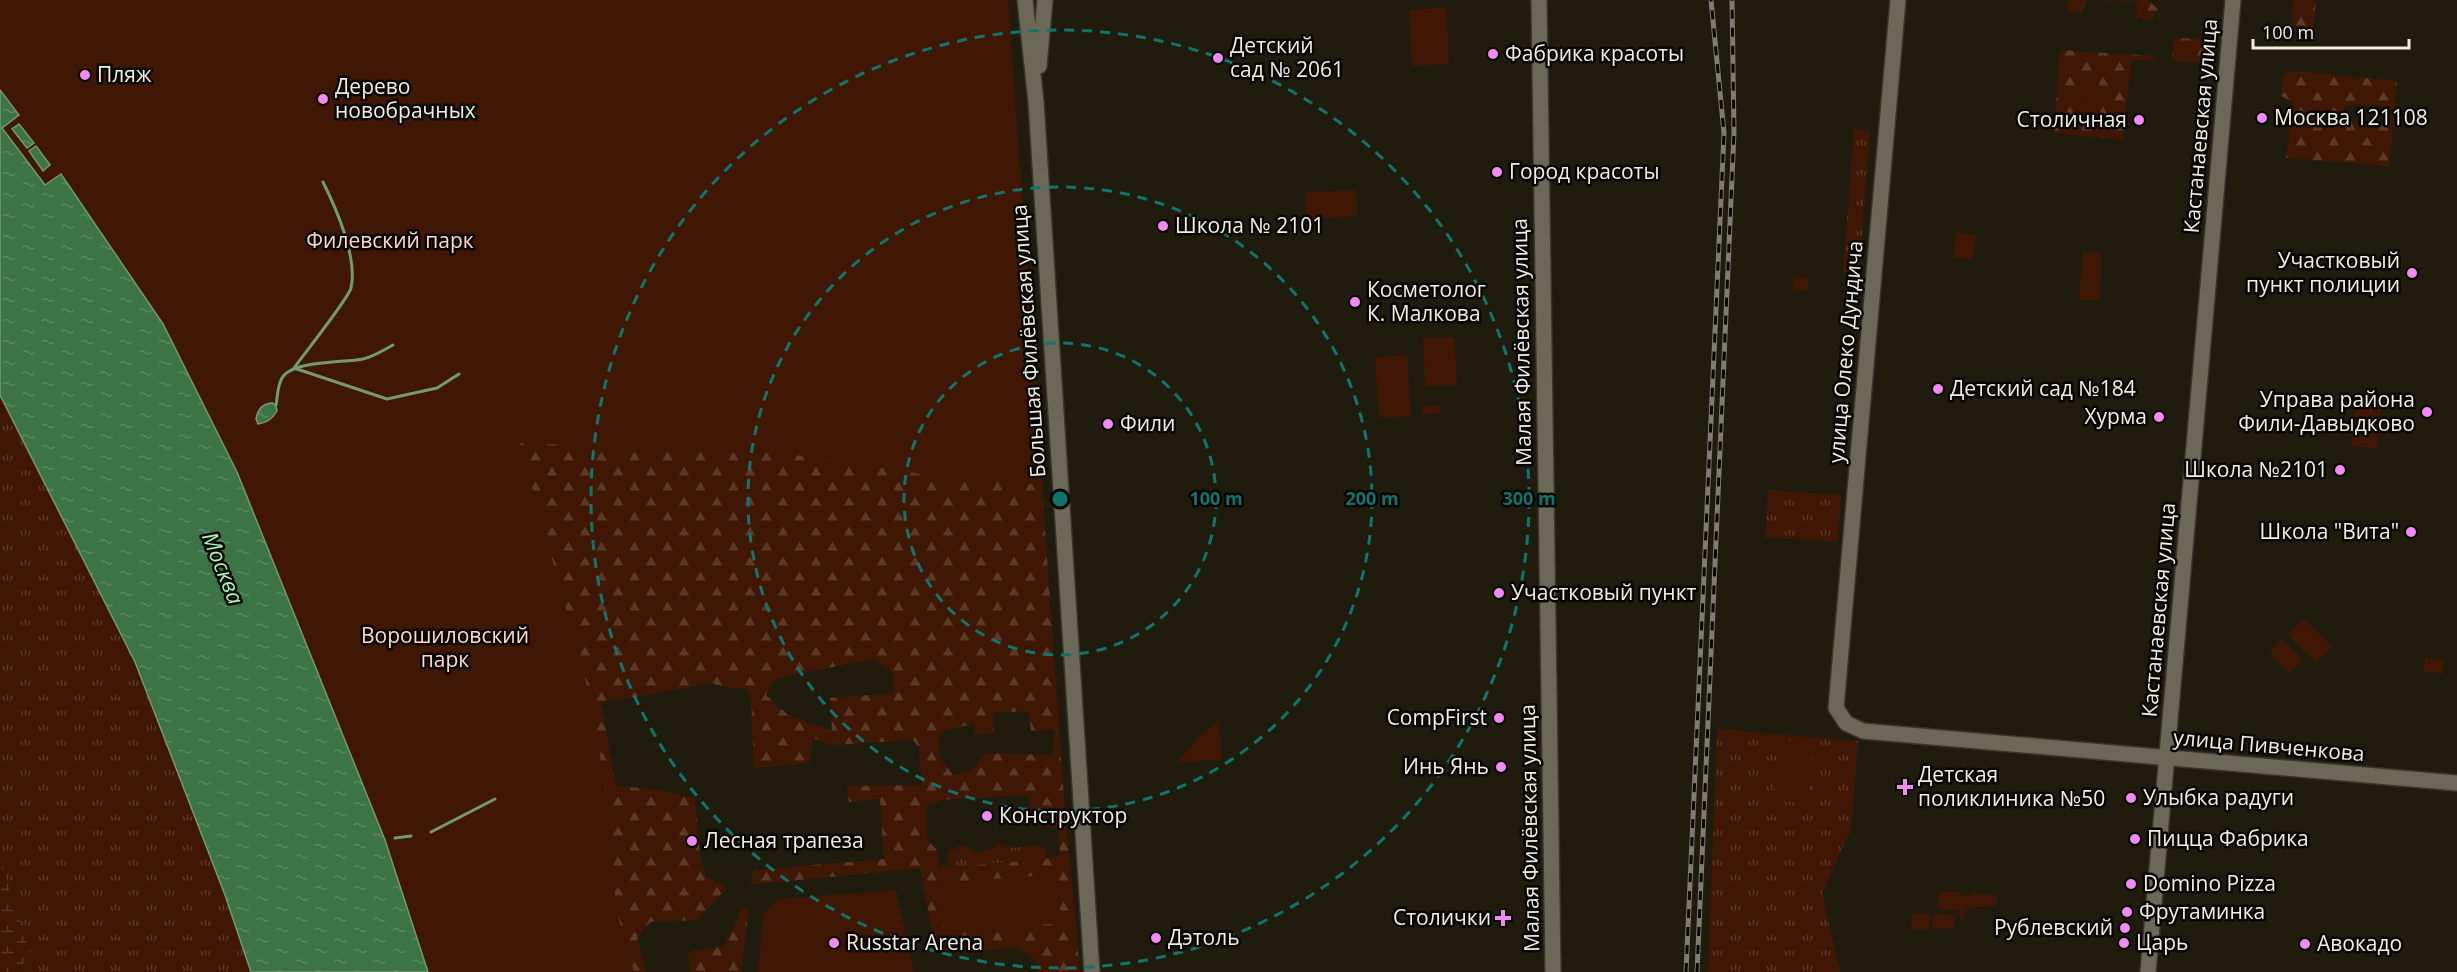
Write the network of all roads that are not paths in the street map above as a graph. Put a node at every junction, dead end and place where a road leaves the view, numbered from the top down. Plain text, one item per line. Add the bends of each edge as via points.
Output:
1 (1025, 0) edge
2 (1045, 0) edge
3 (1539, 0) edge
4 (1898, 0) edge
5 (2233, 0) edge
6 (1036, 102) junction
7 (1836, 708) joint
8 (2167, 759) junction
9 (2457, 783) edge
10 (1092, 972) edge
11 (1553, 972) edge
12 (2148, 972) edge

1 - 6 street, Большая Филёвская улица
2 - 6 street, Большая Филёвская улица
3 - 11 street, Малая Филёвская улица
4 - 7 street, улица Олеко Дундича
5 - 8 street, Кастанаевская улица
6 - 10 street, Большая Филёвская улица
7 - 8 street, улица Пивченкова via 1846,723 1863,731
8 - 9 street, улица Пивченкова
8 - 12 street, Кастанаевская улица

